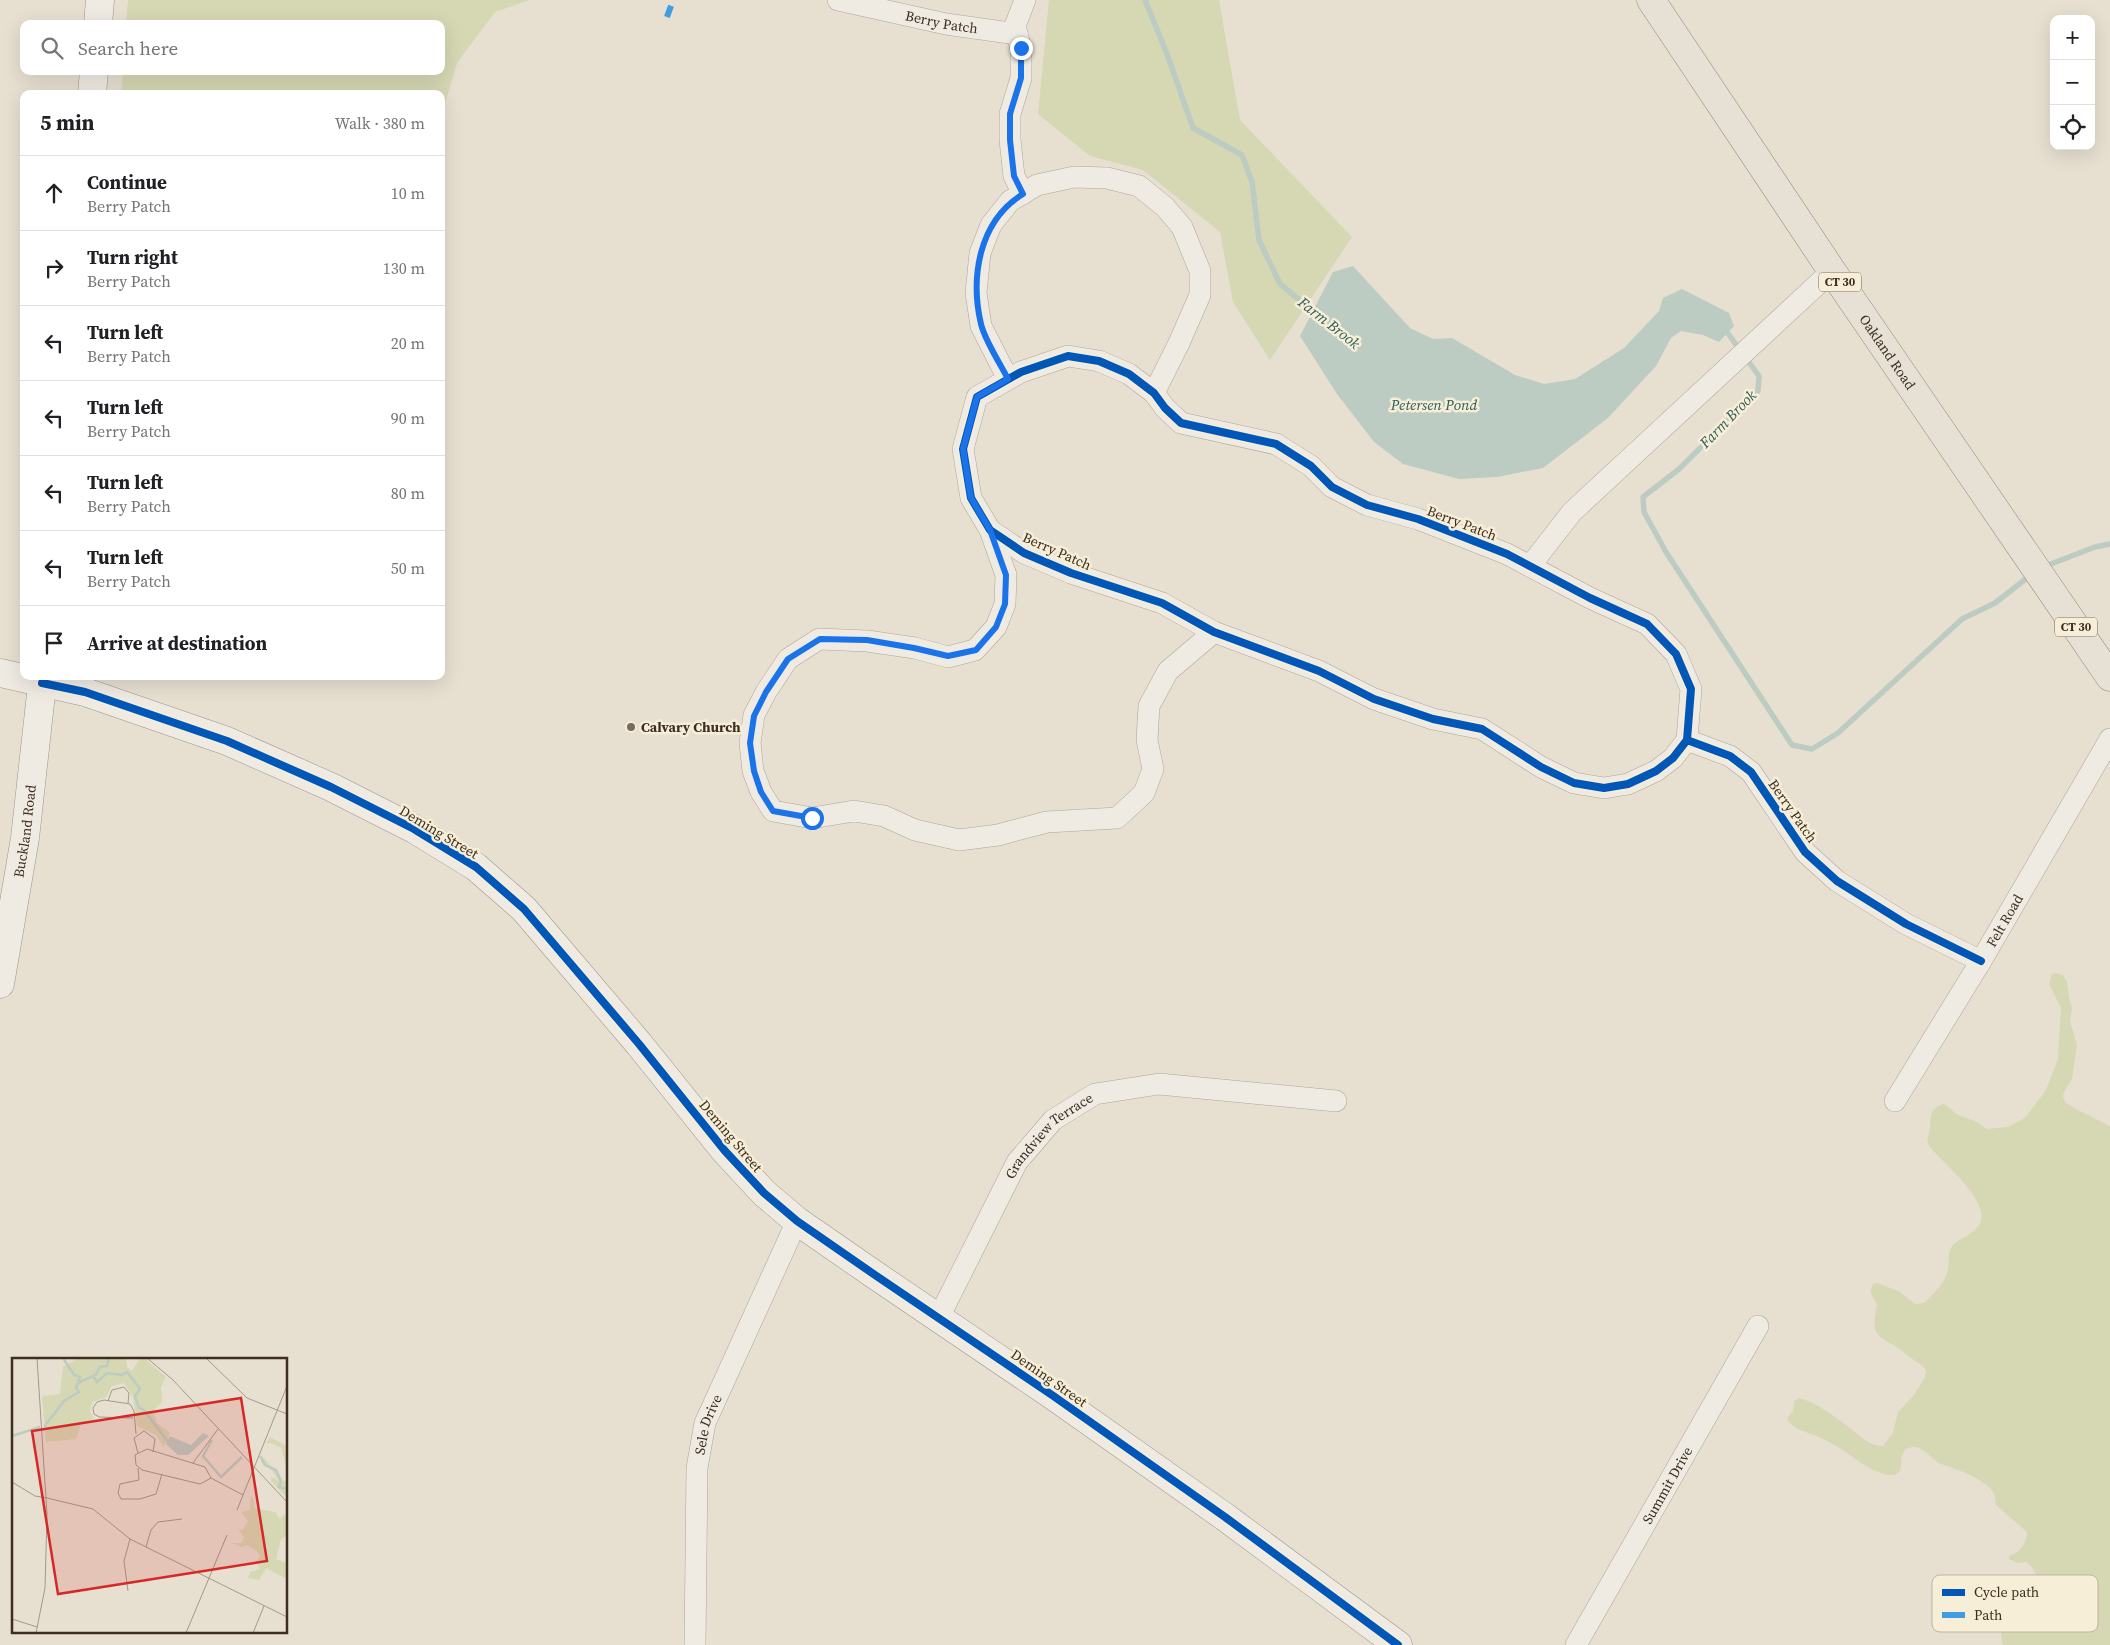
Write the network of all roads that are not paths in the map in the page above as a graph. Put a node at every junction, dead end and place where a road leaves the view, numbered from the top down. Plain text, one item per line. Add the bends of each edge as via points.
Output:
1 (838, 0) edge
2 (1025, 0) edge
3 (1652, 0) edge
4 (1017, 34) junction
5 (94, 75) edge
6 (92, 90) edge
7 (1023, 194) junction
8 (1832, 271) junction
9 (1008, 379) junction
10 (1154, 393) junction
11 (990, 530) junction
12 (1530, 566) junction
13 (1214, 632) junction
14 (0, 673) edge
15 (20, 676) edge
16 (2110, 677) edge
17 (42, 680) edge
18 (2110, 739) edge
19 (1686, 740) junction
20 (1981, 961) junction
21 (0, 984) edge
22 (1336, 1101) dead end
23 (1895, 1101) dead end
24 (797, 1221) junction
25 (938, 1317) junction
26 (1758, 1326) dead end
27 (695, 1645) edge
28 (1398, 1645) edge
29 (1576, 1645) edge

1 - 4 street, Berry Patch via 946,24
2 - 4 street via 1015,26
3 - 8 main road, Oakland Road / CT 30
4 - 7 street via 1021,48 1021,78 1010,114 1010,140 1014,176
5 - 6 street
7 - 9 street via 1010,202 992,225 980,253 976,293 981,326
7 - 10 street via 1037,185 1074,177 1107,178 1139,186 1165,207 1182,227 1200,271 1200,295
8 - 12 street via 1572,512
8 - 16 main road, Oakland Road / CT 30
9 - 10 street, Berry Patch via 1068,356 1099,360 1128,374
9 - 11 street, Berry Patch via 977,397 963,449 971,498
10 - 12 street, Berry Patch via 1165,408 1182,422 1276,444 1311,466 1332,487 1368,505 1418,520
11 - 13 street, Berry Patch via 1024,553 1071,573 1162,603
11 - 13 street, Berry Patch via 1006,575 1005,604 996,627 976,650 948,656 867,640 820,639 788,659 754,716 750,743 761,792 773,811 812,818 854,811 884,816 915,830 959,840 998,835 1047,822 1117,818 1144,793 1153,769 1147,740 1148,706 1168,671
12 - 19 street, Berry Patch via 1647,624 1676,654 1691,689
13 - 19 street, Berry Patch via 1319,671 1374,699 1433,720 1482,730 1541,767 1574,783 1604,788 1628,784 1667,763
14 - 15 street, Deming Street
17 - 21 street, Buckland Road via 25,838
17 - 24 street, Deming Street via 227,741 389,816 476,867 524,909 639,1044 725,1152 764,1193
18 - 20 street, Felt Road
19 - 20 street, Berry Patch via 1730,756 1751,772 1805,852 1837,881 1906,924
20 - 23 street, Felt Road
22 - 25 street, Grandview Terrace via 1159,1084 1095,1094 1053,1120 1017,1162
24 - 25 street, Deming Street
24 - 27 street, Sele Drive via 706,1423 697,1468
25 - 28 street, Deming Street via 1225,1517
26 - 29 street, Summit Drive

